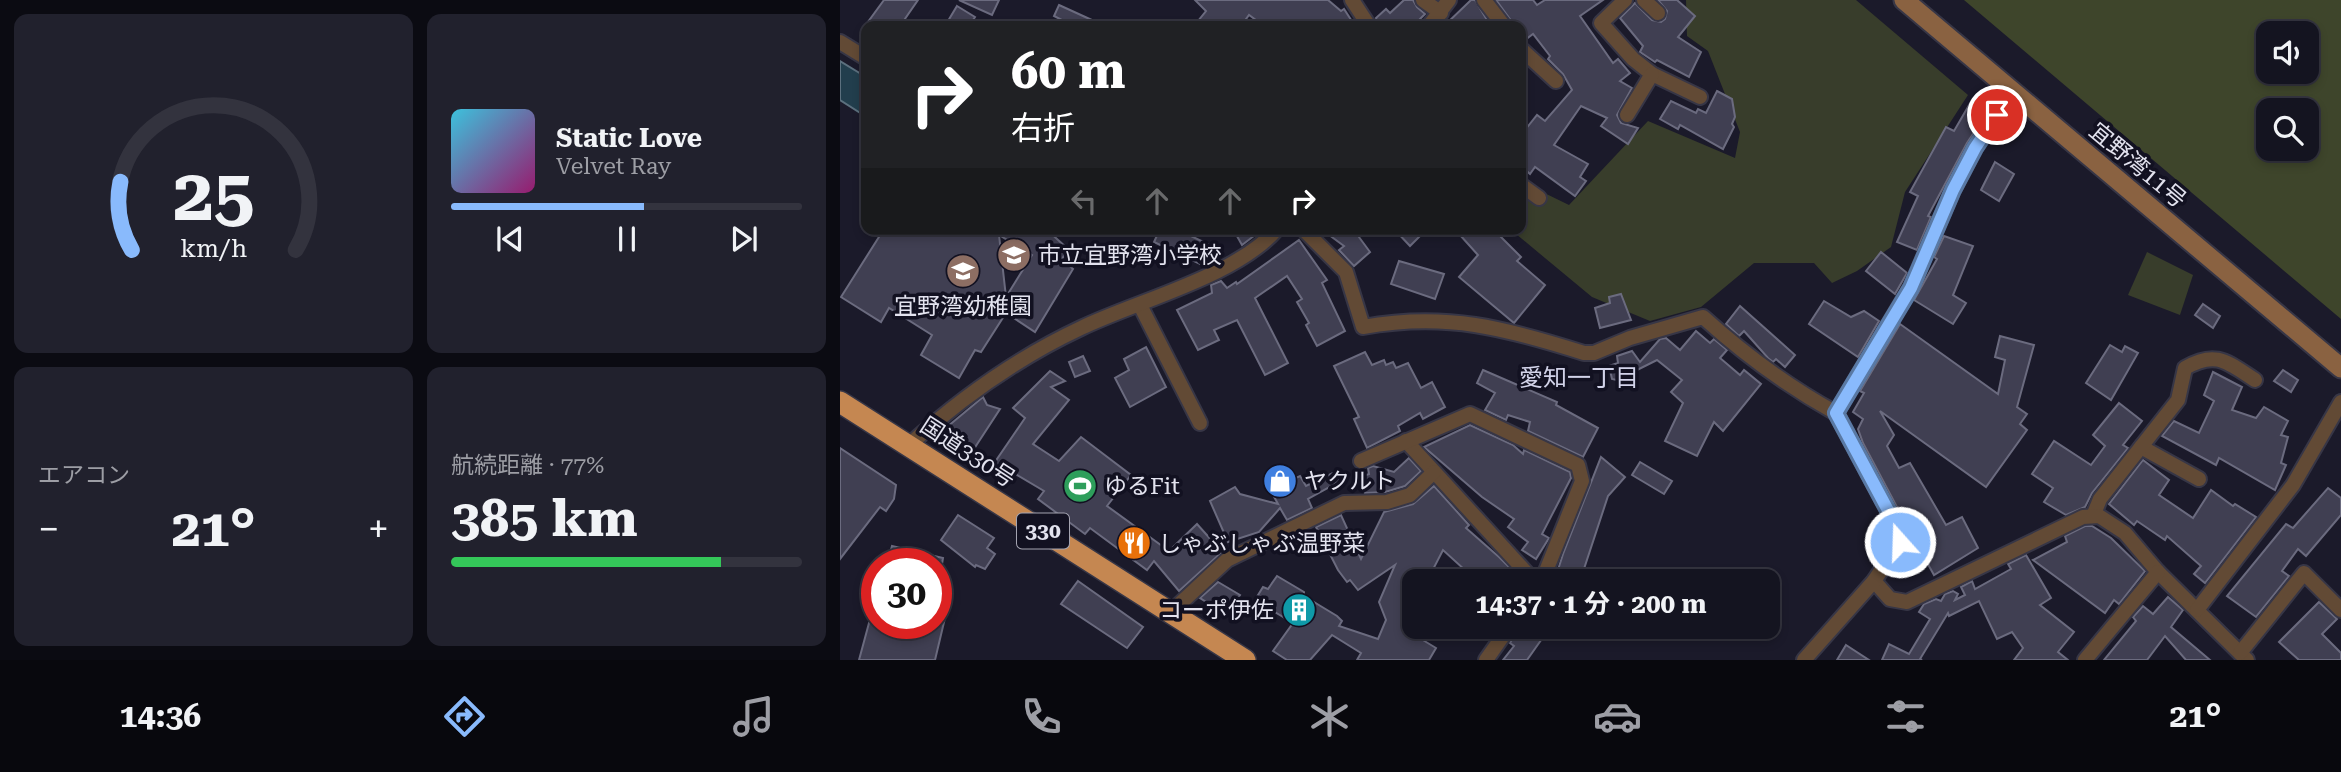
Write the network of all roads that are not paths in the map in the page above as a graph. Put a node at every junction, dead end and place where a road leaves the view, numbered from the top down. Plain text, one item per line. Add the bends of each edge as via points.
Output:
1 (1352, 0) edge
2 (1423, 0) edge
3 (1484, 0) edge
4 (1625, 0) edge
5 (1644, 0) edge
6 (1904, 0) edge
7 (1445, 7) edge
8 (1658, 13) dead end
9 (1366, 21) edge
10 (1433, 21) edge
11 (1500, 21) edge
12 (840, 42) edge
13 (1526, 54) edge
14 (861, 55) edge
15 (1651, 74) junction
16 (1556, 81) dead end
17 (1700, 97) dead end
18 (1628, 115) dead end
19 (1997, 115) dead end
20 (1526, 189) edge
21 (1539, 198) dead end
22 (1270, 235) edge
23 (1309, 235) edge
24 (1140, 304) junction
25 (2341, 368) edge
26 (2255, 380) dead end
27 (2341, 401) edge
28 (841, 403) edge
29 (1836, 413) junction
30 (1200, 424) dead end
31 (1406, 441) junction
32 (909, 445) junction
33 (2141, 447) junction
34 (1361, 461) dead end
35 (1434, 472) junction
36 (2199, 479) dead end
37 (2093, 516) junction
38 (1523, 569) edge
39 (1547, 569) edge
40 (2158, 572) junction
41 (1874, 581) junction
42 (2197, 610) junction
43 (2341, 610) edge
44 (1171, 612) junction
45 (1501, 639) edge
46 (2244, 657) edge
47 (1245, 660) edge
48 (1486, 660) edge
49 (1804, 660) edge
50 (2085, 660) edge

1 - 9 street
2 - 7 street
3 - 11 street
4 - 15 street via 1601,23
5 - 8 street
6 - 25 street, 宜野湾11号
7 - 10 street
12 - 14 street
13 - 16 street
15 - 17 street
15 - 18 street
19 - 29 street via 1953,190 1911,288
20 - 21 street
22 - 24 street via 1243,258
23 - 29 street via 1346,272 1363,327 1394,322 1475,323 1594,353 1703,317 1741,352
24 - 30 street
24 - 32 street via 1082,327 992,377
26 - 33 street via 2227,362 2203,358 2185,369 2178,400
27 - 42 street via 2292,485
28 - 32 highway, 国道330号 / 330
29 - 41 street via 1898,529 1900,542
31 - 34 street
31 - 35 street
31 - 39 street via 1471,414 1578,465 1582,481
32 - 44 highway, 国道330号 / 330
33 - 36 street
33 - 37 street via 2100,499
35 - 38 street
35 - 44 street via 1410,495 1387,502 1344,503 1227,561
37 - 40 street via 2125,533
37 - 41 street via 1907,602 1890,599
40 - 42 street
40 - 50 street
41 - 49 street
42 - 46 street
43 - 46 street via 2304,573
44 - 47 highway, 国道330号 / 330
45 - 48 street

